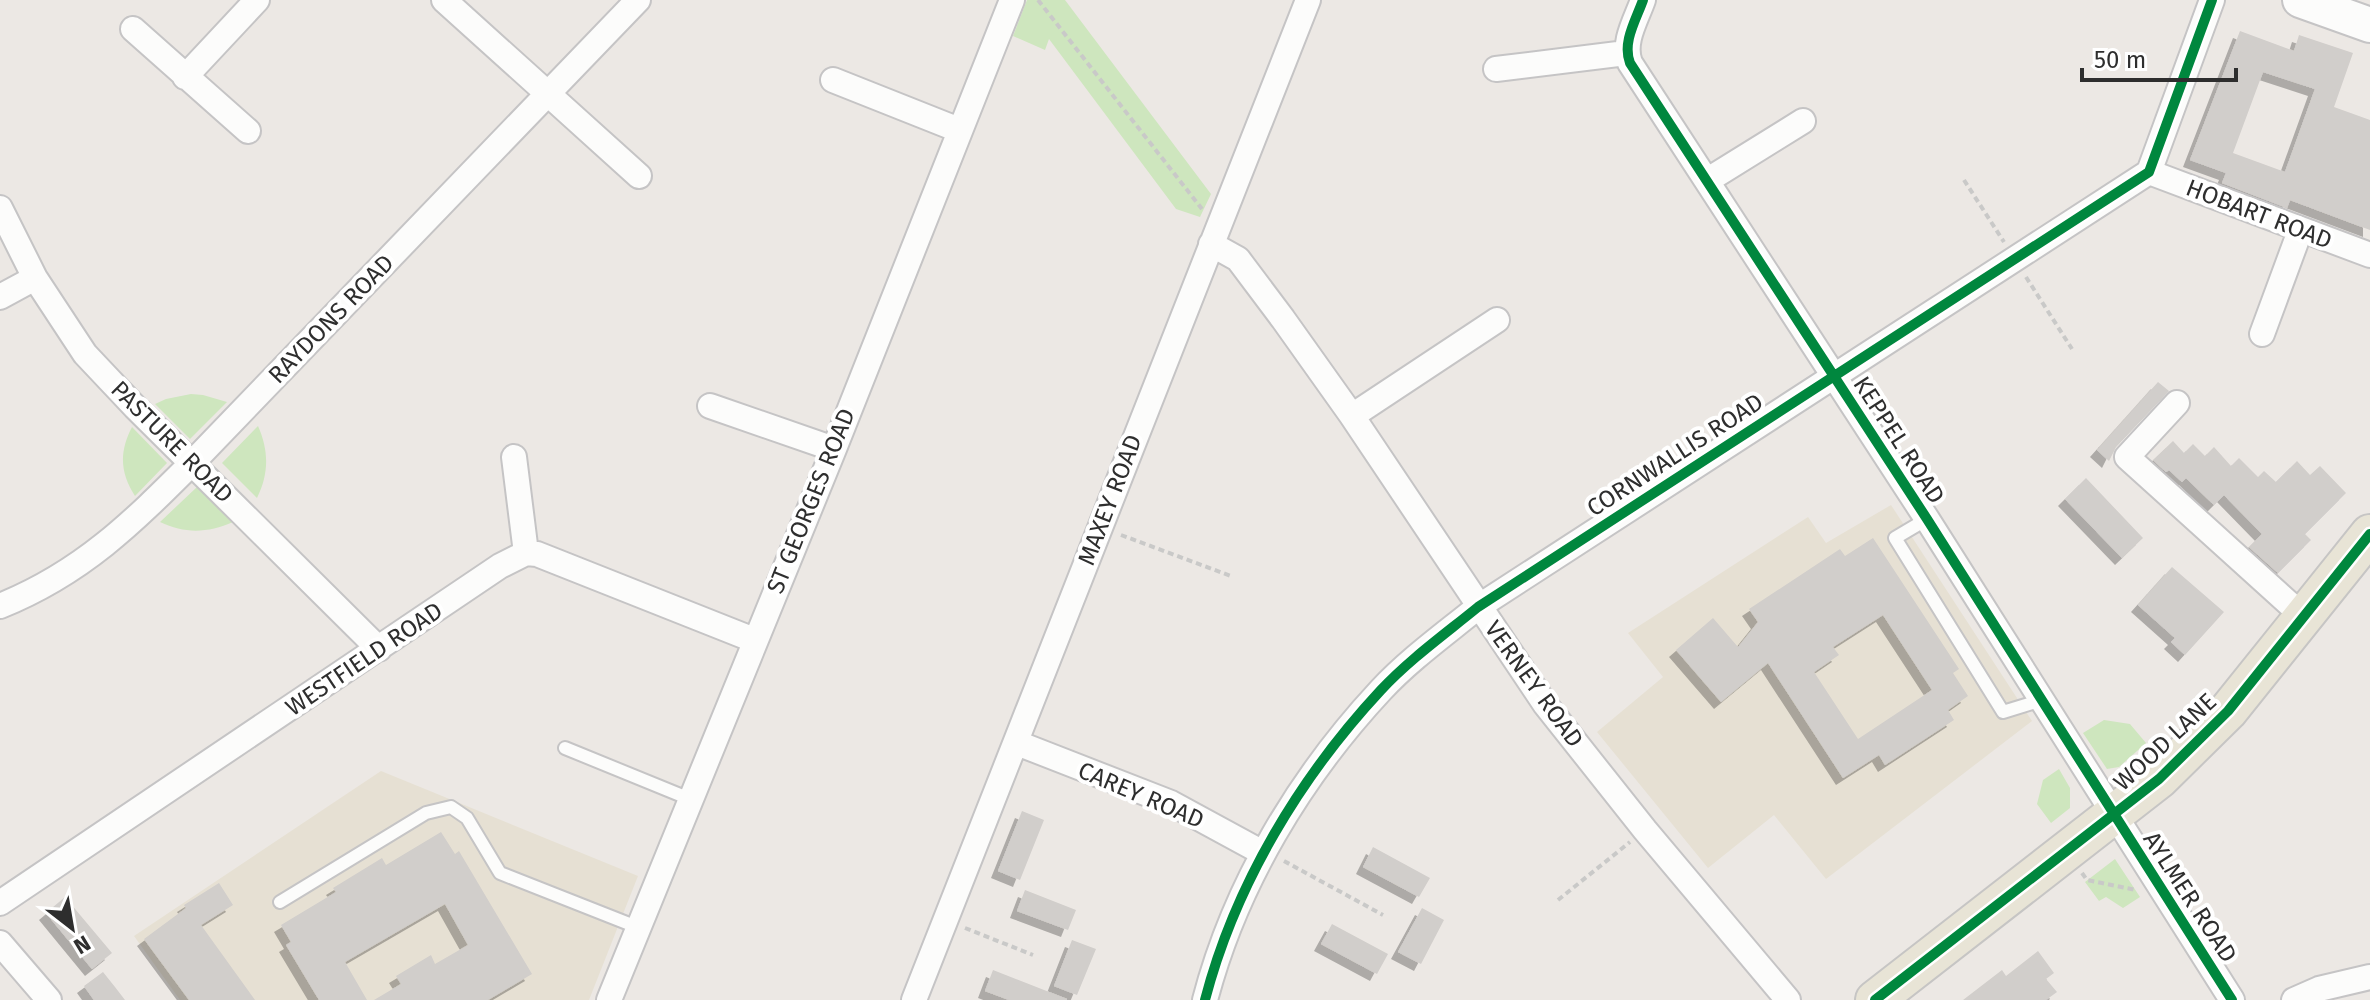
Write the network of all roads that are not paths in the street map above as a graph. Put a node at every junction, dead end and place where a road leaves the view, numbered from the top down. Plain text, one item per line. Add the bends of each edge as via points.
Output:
1 (257, 0) edge
2 (444, 0) edge
3 (638, 0) edge
4 (1012, 0) edge
5 (1308, 0) edge
6 (1643, 0) edge
7 (2212, 0) edge
8 (2300, 0) edge
9 (2370, 25) edge
10 (133, 29) dead end
11 (1626, 53) junction
12 (1496, 69) dead end
13 (185, 77) junction
14 (833, 80) dead end
15 (548, 94) junction
16 (1803, 121) dead end
17 (959, 130) junction
18 (248, 131) dead end
19 (2149, 172) junction
20 (639, 176) dead end
21 (1708, 180) junction
22 (0, 208) edge
23 (2300, 231) junction
24 (1211, 244) junction
25 (2370, 255) edge
26 (35, 278) junction
27 (0, 297) edge
28 (1497, 320) dead end
29 (2262, 334) dead end
30 (1833, 376) junction
31 (2177, 403) dead end
32 (710, 406) dead end
33 (1352, 416) junction
34 (834, 449) junction
35 (514, 457) dead end
36 (193, 462) junction
37 (1927, 519) junction
38 (2370, 534) edge
39 (526, 553) junction
40 (0, 606) edge
41 (1478, 607) junction
42 (2305, 618) junction
43 (754, 640) junction
44 (379, 649) junction
45 (2042, 700) junction
46 (1017, 743) junction
47 (565, 748) dead end
48 (690, 799) junction
49 (2114, 816) junction
50 (1263, 853) junction
51 (280, 902) dead end
52 (0, 903) edge
53 (637, 927) junction
54 (0, 943) edge
55 (2370, 977) edge
56 (49, 1000) edge
57 (609, 1000) edge
58 (914, 1000) edge
59 (1205, 1000) edge
60 (1788, 1000) edge
61 (1875, 1000) edge
62 (2232, 1000) edge
63 (2294, 1000) edge

1 - 13 street
2 - 15 street
3 - 15 street, RAYDONS ROAD
4 - 17 street, ST GEORGES ROAD
5 - 24 street, MAXEY ROAD
6 - 11 street
7 - 19 street
8 - 9 street
10 - 13 street
11 - 12 street
11 - 21 street, KEPPEL ROAD
13 - 18 street
14 - 17 street
15 - 20 street
15 - 36 street, RAYDONS ROAD
16 - 21 street
17 - 34 street, ST GEORGES ROAD
19 - 23 street, HOBART ROAD
19 - 30 street, CORNWALLIS ROAD
21 - 30 street, KEPPEL ROAD
22 - 26 street, PASTURE ROAD
23 - 25 street, HOBART ROAD
23 - 29 street
24 - 33 street, VERNEY ROAD via 1238,259
24 - 46 street, MAXEY ROAD
26 - 27 street
26 - 36 street, PASTURE ROAD via 85,354
28 - 33 street
30 - 37 street, KEPPEL ROAD
30 - 41 street, CORNWALLIS ROAD
31 - 42 street via 2127,457
32 - 34 street
33 - 41 street, VERNEY ROAD
34 - 43 street, ST GEORGES ROAD
35 - 39 street
36 - 40 street, RAYDONS ROAD via 95,553
36 - 44 street, PASTURE ROAD
37 - 45 street, KEPPEL ROAD
37 - 45 lane via 1895,538 2003,712
38 - 42 main road, WOOD LANE
39 - 43 street
39 - 44 street, WESTFIELD ROAD
41 - 50 street, CORNWALLIS ROAD via 1419,654 1352,723
41 - 60 street, VERNEY ROAD via 1545,704
42 - 49 main road, WOOD LANE via 2228,711
43 - 48 street, ST GEORGES ROAD
44 - 52 street, WESTFIELD ROAD
45 - 49 street, KEPPEL ROAD
46 - 50 street, CAREY ROAD via 1171,803
46 - 58 street, MAXEY ROAD
47 - 48 lane
48 - 53 street, ST GEORGES ROAD
49 - 61 main road, WOOD LANE
49 - 62 street, AYLMER ROAD
50 - 59 street, CORNWALLIS ROAD
51 - 53 lane via 426,813 451,807 467,818 500,873
53 - 57 street, ST GEORGES ROAD
54 - 56 street
55 - 63 street

